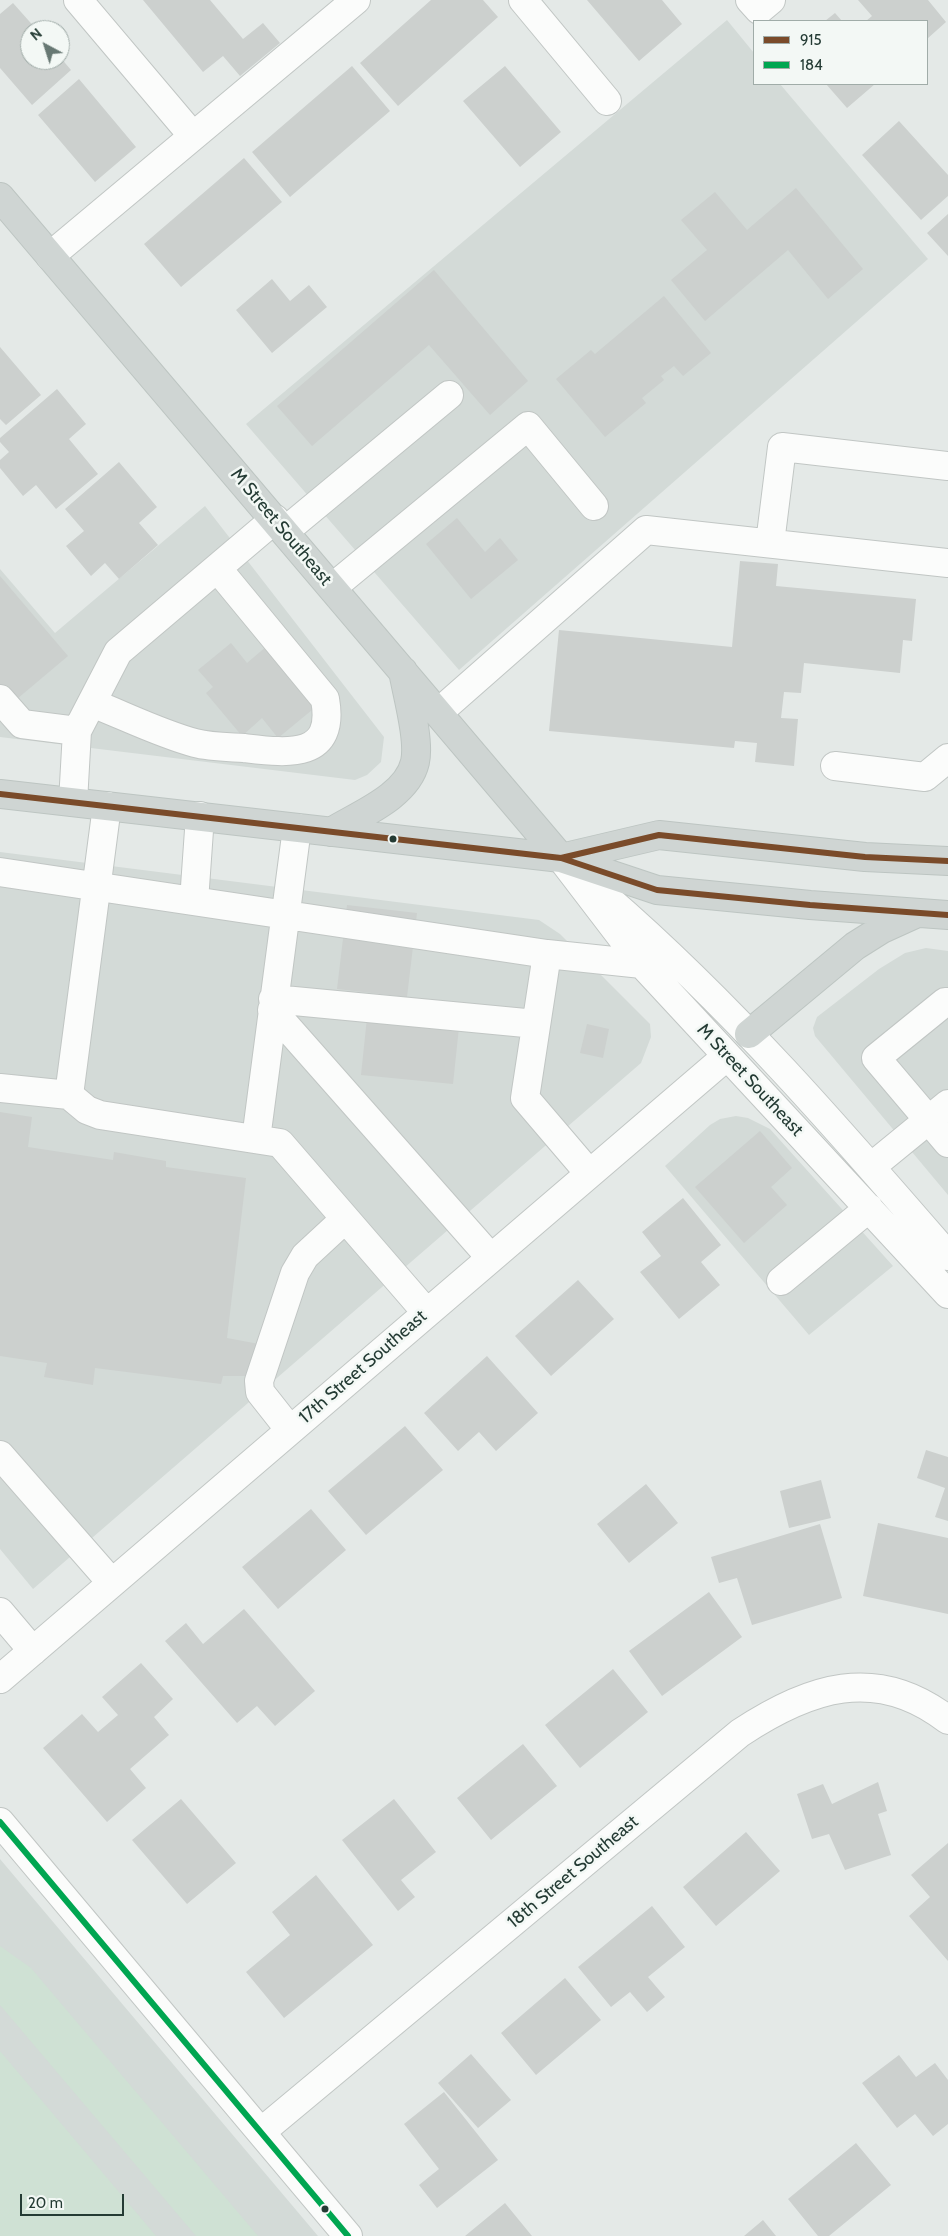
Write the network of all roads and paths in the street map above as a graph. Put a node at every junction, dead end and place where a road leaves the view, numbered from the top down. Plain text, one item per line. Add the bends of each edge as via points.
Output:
1 (78, 0) edge
2 (356, 0) edge
3 (523, 0) edge
4 (750, 0) edge
5 (771, 0) edge
6 (607, 101) dead end
7 (193, 136) junction
8 (0, 197) edge
9 (50, 256) junction
10 (449, 395) dead end
11 (948, 466) edge
12 (594, 506) dead end
13 (280, 525) junction
14 (770, 543) junction
15 (948, 563) edge
16 (217, 568) junction
17 (333, 588) junction
18 (402, 669) junction
19 (0, 699) edge
20 (92, 702) junction
21 (438, 712) junction
22 (77, 731) junction
23 (948, 758) edge
24 (834, 766) dead end
25 (0, 794) edge
26 (73, 802) junction
27 (107, 806) junction
28 (200, 816) junction
29 (297, 828) junction
30 (331, 832) junction
31 (561, 858) junction
32 (948, 861) edge
33 (0, 872) edge
34 (96, 886) junction
35 (194, 901) junction
36 (918, 913) junction
37 (285, 915) junction
38 (948, 915) edge
39 (547, 954) junction
40 (642, 964) junction
41 (948, 1002) edge
42 (273, 1004) junction
43 (536, 1024) junction
44 (749, 1034) junction
45 (727, 1056) junction
46 (0, 1088) edge
47 (69, 1095) junction
48 (938, 1112) edge
49 (256, 1139) junction
50 (948, 1143) edge
51 (871, 1167) junction
52 (589, 1173) junction
53 (869, 1208) junction
54 (346, 1219) junction
55 (948, 1256) edge
56 (491, 1258) junction
57 (782, 1281) dead end
58 (948, 1294) edge
59 (427, 1313) junction
60 (290, 1430) junction
61 (0, 1455) edge
62 (112, 1583) junction
63 (0, 1612) edge
64 (33, 1651) junction
65 (0, 1679) edge
66 (948, 1720) edge
67 (0, 1822) edge
68 (261, 2132) junction
69 (348, 2236) edge

1 - 7 street
2 - 7 street
3 - 6 street
4 - 5 street via 759,10
7 - 9 street
8 - 9 main road, M Street Southeast
9 - 13 main road, M Street Southeast
10 - 13 street
11 - 14 street via 782,447
12 - 17 street via 528,426
13 - 16 street
13 - 17 main road, M Street Southeast
14 - 15 street
14 - 21 street via 646,530
16 - 20 street via 118,652
16 - 20 street via 325,699 327,728 318,741 287,753 196,743
17 - 18 main road, M Street Southeast
18 - 21 main road, M Street Southeast
18 - 30 main road via 416,747 415,763 407,779 394,793
19 - 22 street via 22,724
20 - 22 street
21 - 31 main road, M Street Southeast
22 - 26 street
23 - 24 street via 925,778
25 - 26 main road
26 - 27 main road
27 - 28 main road
27 - 34 street
28 - 29 main road
28 - 35 street
29 - 30 main road
29 - 37 street
30 - 31 main road
31 - 32 main road via 659,835 865,857
31 - 36 main road via 657,890
31 - 40 street, M Street Southeast
31 - 44 street, M Street Southeast via 667,950
33 - 34 street
34 - 35 street
34 - 47 street
35 - 37 street
36 - 38 main road
36 - 44 main road via 882,929 855,946
37 - 39 street
37 - 42 street
39 - 40 street
39 - 43 street
40 - 45 street, M Street Southeast
41 - 48 street via 876,1058
42 - 43 street
42 - 49 street
42 - 56 street
43 - 52 street via 525,1098
44 - 51 street, M Street Southeast
45 - 52 street, 17th Street Southeast
45 - 53 street, M Street Southeast
46 - 47 street
47 - 49 street via 87,1110 100,1115
48 - 50 street
48 - 51 street
49 - 54 street via 280,1143
51 - 55 street, M Street Southeast
52 - 56 street, 17th Street Southeast
53 - 57 street
53 - 58 street, M Street Southeast
54 - 59 street
54 - 60 street via 305,1256 295,1273 259,1381 260,1392
56 - 59 street, 17th Street Southeast
59 - 60 street, 17th Street Southeast
60 - 62 street, 17th Street Southeast
61 - 62 street
62 - 64 street, 17th Street Southeast
63 - 64 street
64 - 65 street, 17th Street Southeast
66 - 68 street, 18th Street Southeast via 917,1700 874,1688 831,1689 787,1704 740,1733
67 - 68 street
68 - 69 street

